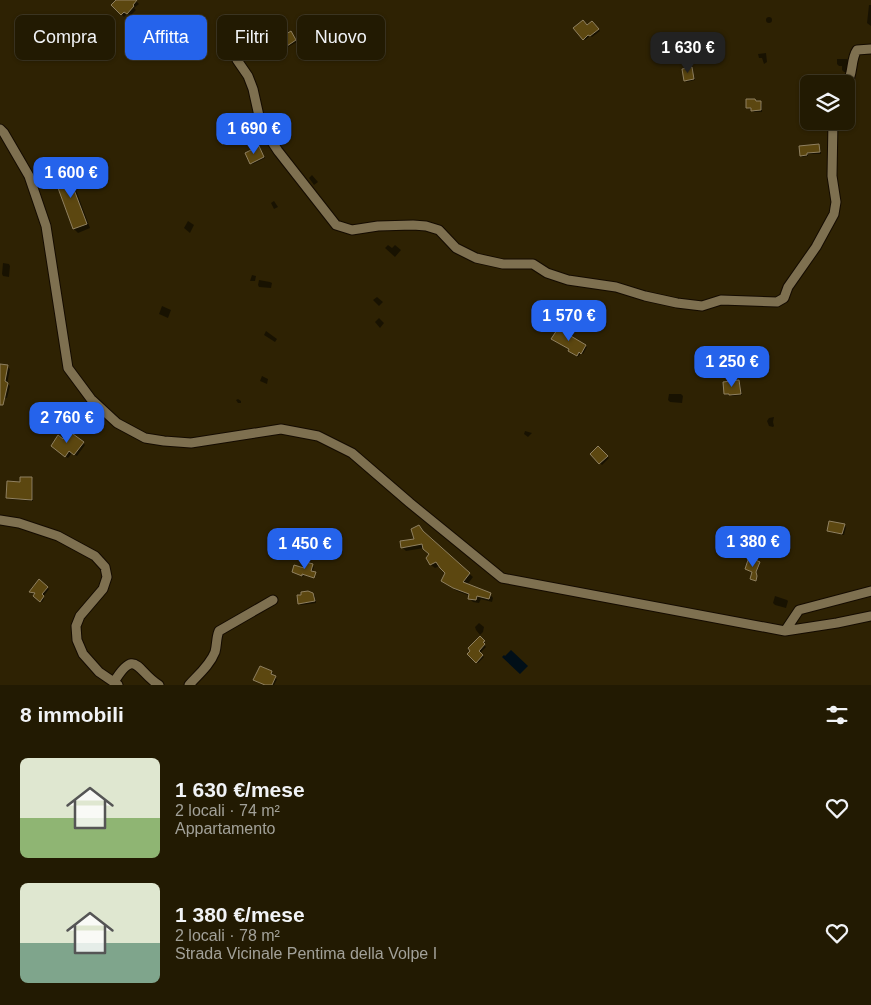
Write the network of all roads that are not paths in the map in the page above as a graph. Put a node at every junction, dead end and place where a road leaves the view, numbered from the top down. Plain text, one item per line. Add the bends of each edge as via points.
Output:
1 (871, 49) edge
2 (237, 60) dead end
3 (851, 75) edge
4 (0, 129) edge
5 (833, 130) edge
6 (0, 520) edge
7 (871, 591) edge
8 (273, 600) dead end
9 (871, 616) edge
10 (785, 630) junction
11 (116, 684) edge
12 (160, 685) edge
13 (189, 685) edge

1 - 3 street via 856,51
2 - 5 street via 253,88 260,124 336,225 352,230 378,226 426,226 439,230 456,248 476,258 503,264 533,264 568,280 702,306 721,300 777,302 784,298 834,214
4 - 10 street via 29,176 46,226 68,368 91,399 117,423 145,438 164,441 191,442 281,429 318,436 352,453 502,578
6 - 11 street via 58,536 95,556 105,568 107,577 103,589 80,616 76,626 77,640 83,654 99,672
7 - 10 street via 799,610
8 - 13 street via 218,632 215,652 208,665
9 - 10 street
11 - 12 street via 121,670 131,664 137,665

